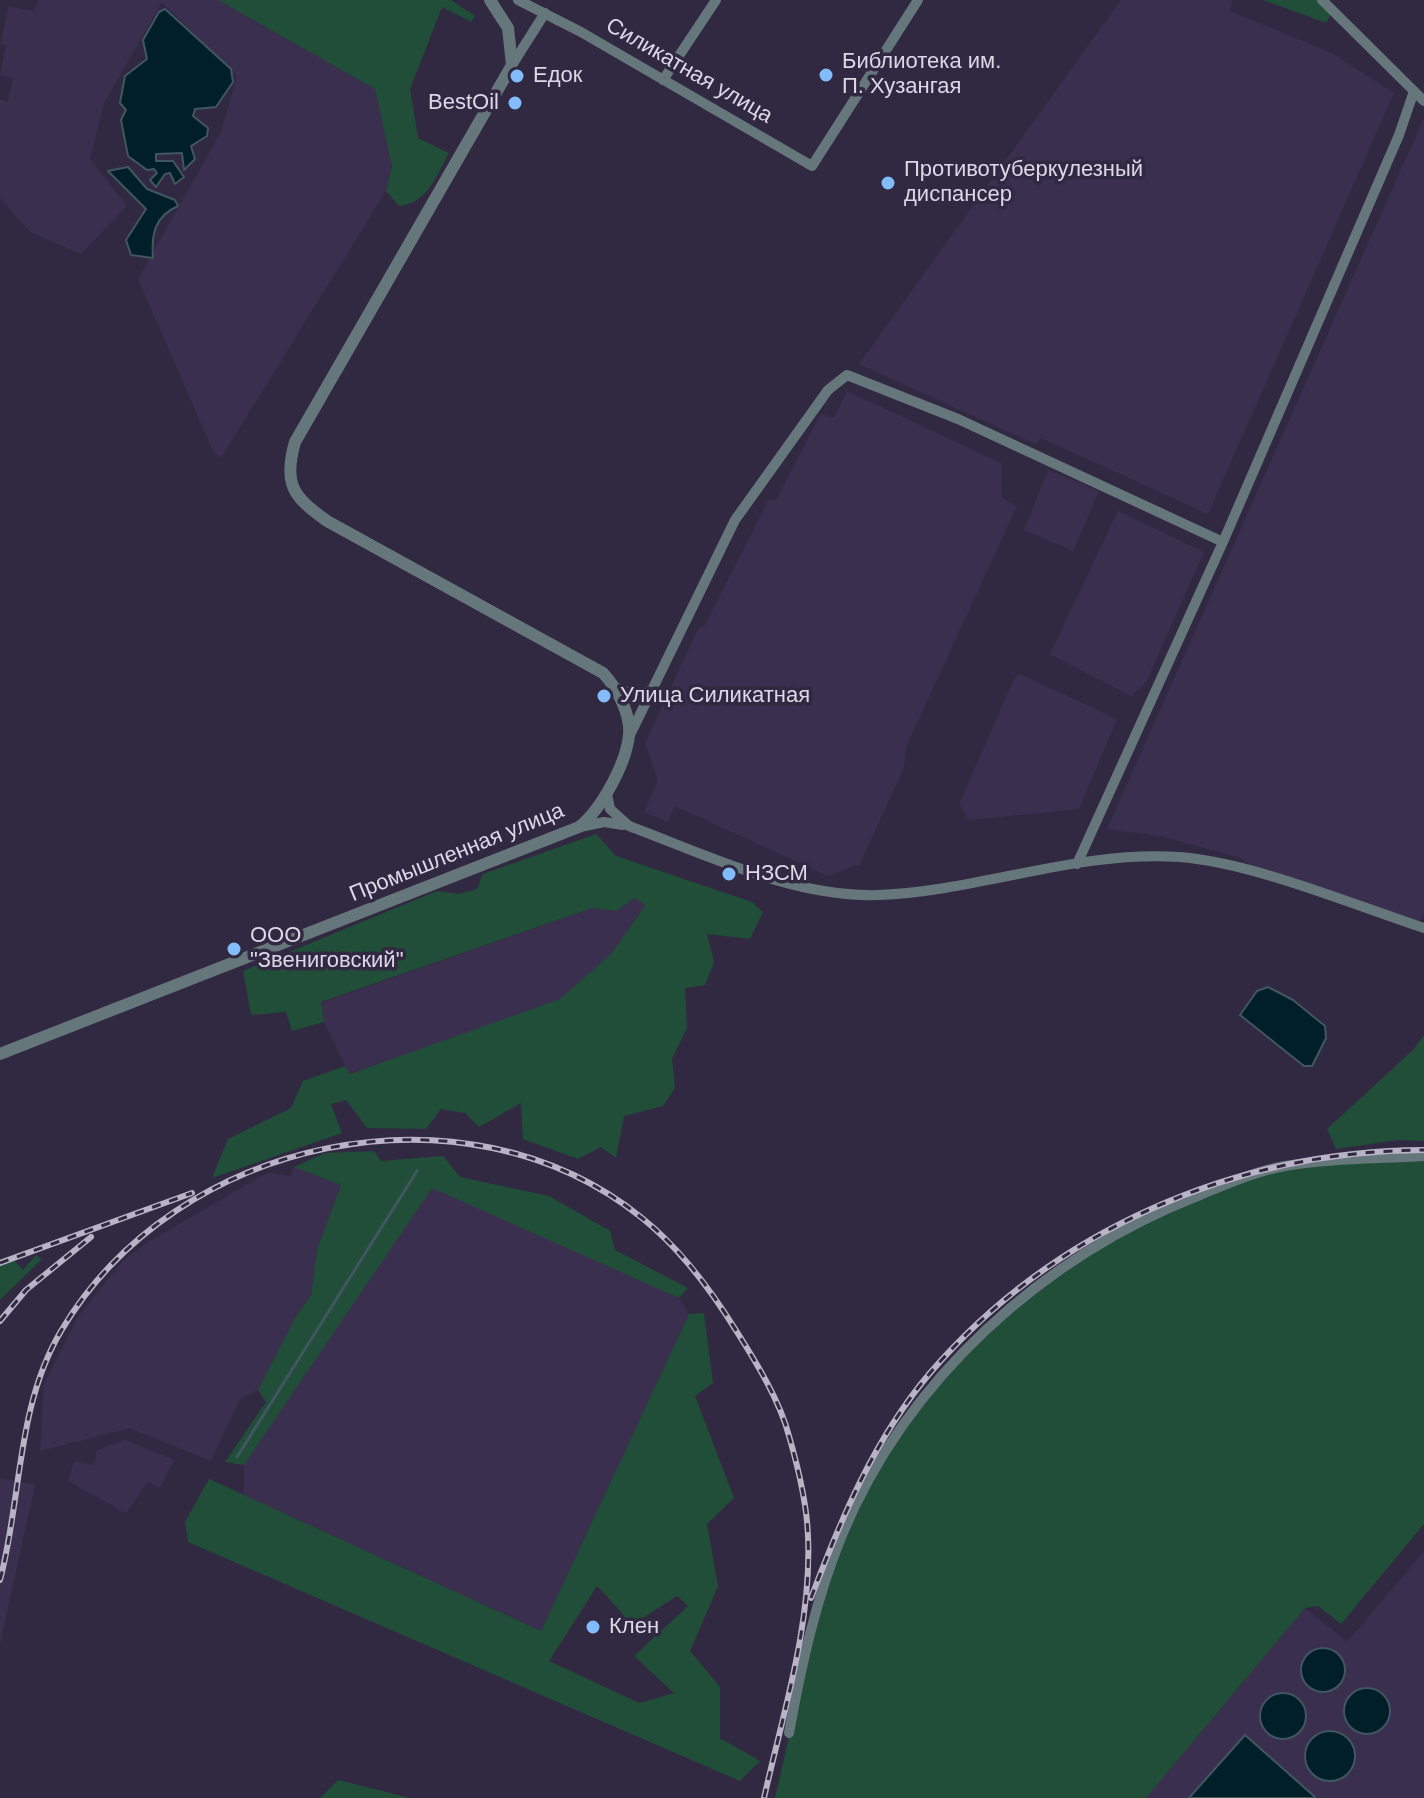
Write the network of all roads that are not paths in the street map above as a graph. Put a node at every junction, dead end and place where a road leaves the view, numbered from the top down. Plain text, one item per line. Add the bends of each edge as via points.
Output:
1 (490, 0) edge
2 (518, 0) edge
3 (716, 0) edge
4 (918, 0) edge
5 (1322, 0) edge
6 (545, 13) junction
7 (512, 65) junction
8 (663, 80) junction
9 (1414, 91) junction
10 (1424, 101) edge
11 (1223, 542) junction
12 (614, 687) junction
13 (649, 691) junction
14 (629, 737) junction
15 (607, 794) junction
16 (629, 826) junction
17 (579, 827) junction
18 (1077, 864) junction
19 (1424, 928) edge
20 (0, 1054) edge
21 (1424, 1156) edge
22 (789, 1733) dead end

1 - 7 street via 508,28
2 - 6 street, Силикатная улица
3 - 8 street
4 - 8 street, Силикатная улица via 812,166
5 - 9 street
6 - 7 street
6 - 8 street, Силикатная улица
7 - 12 street via 295,442 289,478 304,505 327,521 595,666
9 - 10 street
9 - 11 street
11 - 13 street via 958,419 847,375 828,390 735,520
11 - 18 street
12 - 13 street via 636,695
12 - 14 street via 626,712
13 - 14 street
14 - 15 street, Промышленная улица
15 - 16 street via 610,809
15 - 17 street, Промышленная улица
16 - 17 street via 604,822
16 - 18 street via 801,886 852,895 934,890
17 - 20 street, Промышленная улица
18 - 19 street via 1158,856 1203,860
21 - 22 street via 1285,1166 1233,1182 1159,1211 1096,1244 1020,1298 937,1380 885,1452 842,1534 823,1588

